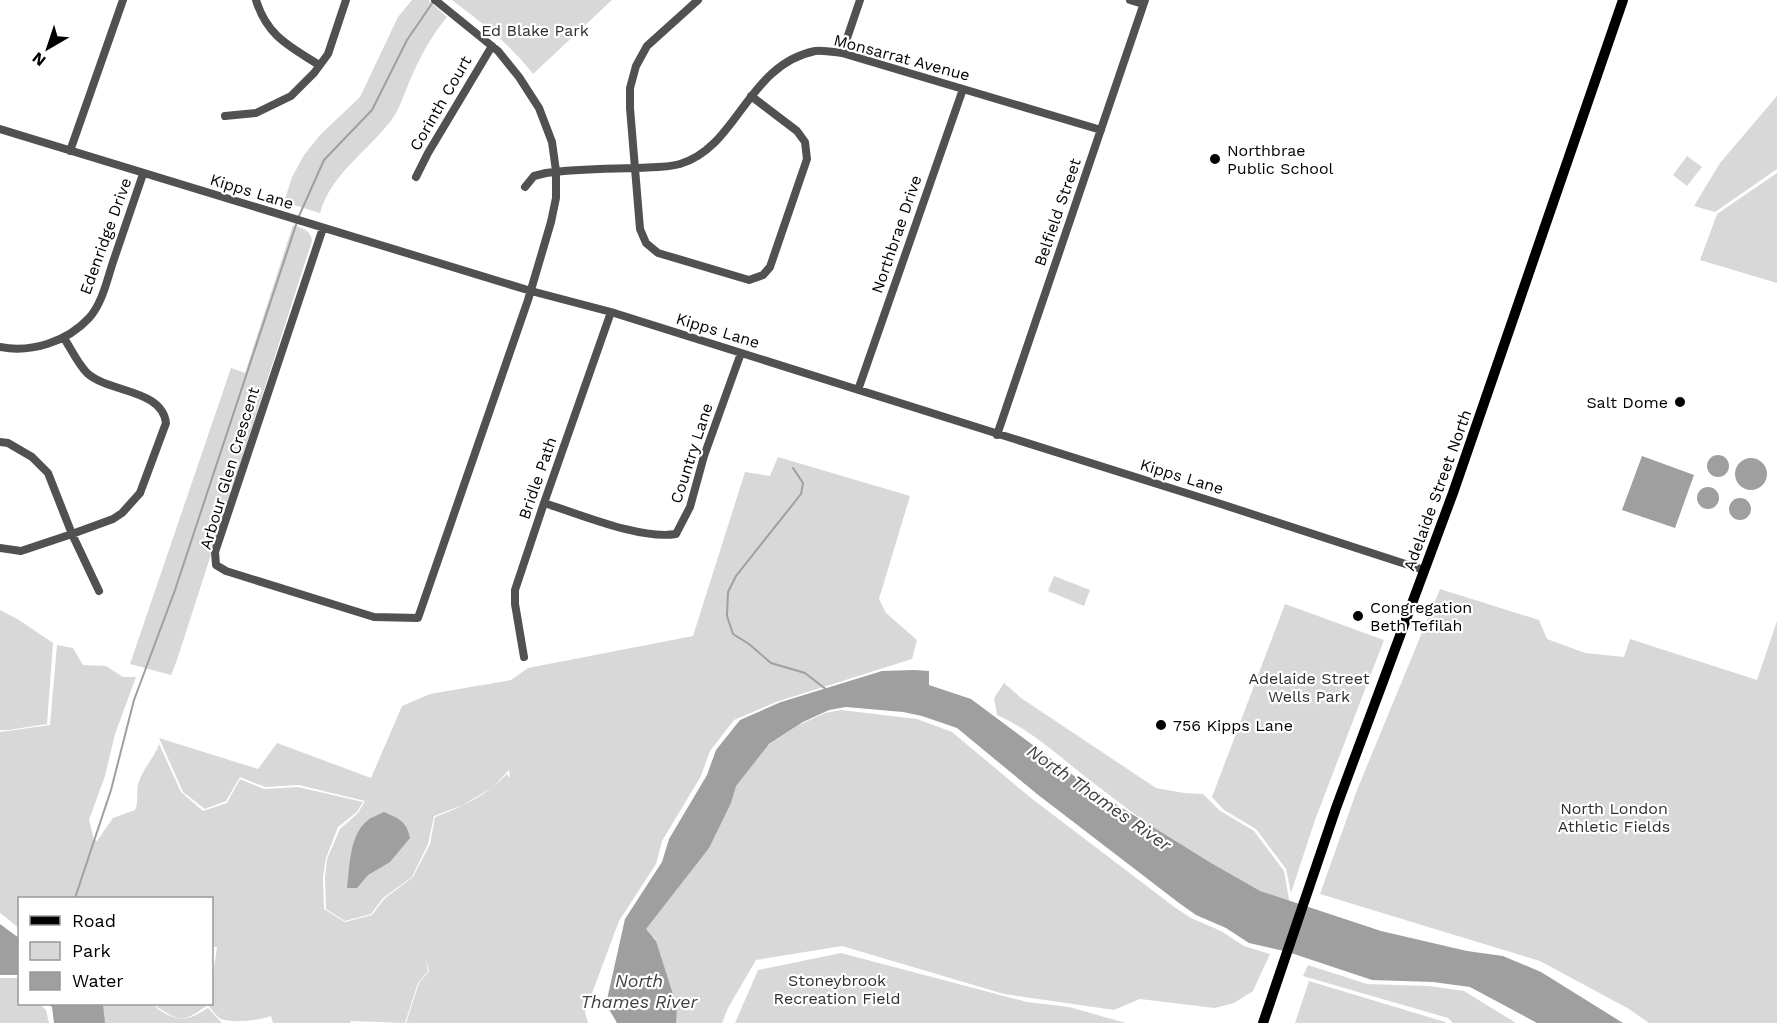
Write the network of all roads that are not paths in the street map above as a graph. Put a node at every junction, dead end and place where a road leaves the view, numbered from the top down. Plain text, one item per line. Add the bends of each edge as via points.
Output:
1 (123, 0) edge
2 (256, 0) edge
3 (346, 0) edge
4 (698, 0) edge
5 (860, 0) edge
6 (1130, 0) edge
7 (1623, 0) edge
8 (437, 1) edge
9 (1144, 2) edge
10 (492, 46) junction
11 (842, 53) junction
12 (319, 65) junction
13 (963, 88) junction
14 (751, 96) junction
15 (225, 116) dead end
16 (0, 129) edge
17 (1101, 130) junction
18 (70, 151) junction
19 (634, 168) junction
20 (556, 171) junction
21 (143, 174) junction
22 (416, 177) dead end
23 (525, 187) dead end
24 (323, 228) junction
25 (531, 291) junction
26 (610, 312) junction
27 (64, 338) junction
28 (0, 347) edge
29 (741, 353) junction
30 (858, 390) junction
31 (997, 435) junction
32 (0, 442) edge
33 (543, 503) junction
34 (72, 534) junction
35 (0, 548) edge
36 (1424, 570) junction
37 (99, 591) dead end
38 (524, 657) dead end
39 (1263, 1023) edge

1 - 18 street
2 - 12 street via 262,18 279,39
3 - 12 street via 328,54
4 - 19 street via 647,46 636,66 630,88
5 - 11 street
6 - 9 street
7 - 36 main road, Adelaide Street North
8 - 10 street
9 - 17 street, Belfield Street
10 - 20 street via 539,108 552,142
10 - 22 street, Corinth Court
11 - 13 street, Monsarrat Avenue
11 - 14 street, Monsarrat Avenue via 817,51 791,58
12 - 15 street via 291,96 256,113
13 - 17 street, Monsarrat Avenue
13 - 30 street, Northbrae Drive
14 - 19 street, Monsarrat Avenue via 720,137 703,152 680,164
14 - 19 street via 797,131 805,141 807,159 770,267 763,275 749,280 658,253 646,243 640,229
16 - 18 street, Kipps Lane
17 - 31 street, Belfield Street
18 - 21 street, Kipps Lane
19 - 20 street, Monsarrat Avenue
20 - 23 street, Monsarrat Avenue via 534,176
20 - 25 street via 551,222
21 - 24 street, Kipps Lane
21 - 27 street, Edenridge Drive via 103,292 90,317
24 - 25 street, Kipps Lane
24 - 25 street, Arbour Glen Crescent via 215,552 216,565 374,617 418,618
25 - 26 street, Kipps Lane
26 - 29 street, Kipps Lane
26 - 33 street, Bridle Path
27 - 28 street, Edenridge Drive via 30,349
27 - 34 street via 86,372 100,382 150,399 165,413 166,423 140,493 130,506 113,519
29 - 30 street, Kipps Lane
29 - 33 street, Country Lane via 690,507 676,534 637,531
30 - 31 street, Kipps Lane
31 - 36 street, Kipps Lane
32 - 34 street via 32,457 48,473
33 - 38 street, Bridle Path via 515,595
34 - 35 street via 21,551
34 - 37 street
36 - 39 main road, Adelaide Street North via 1336,808

